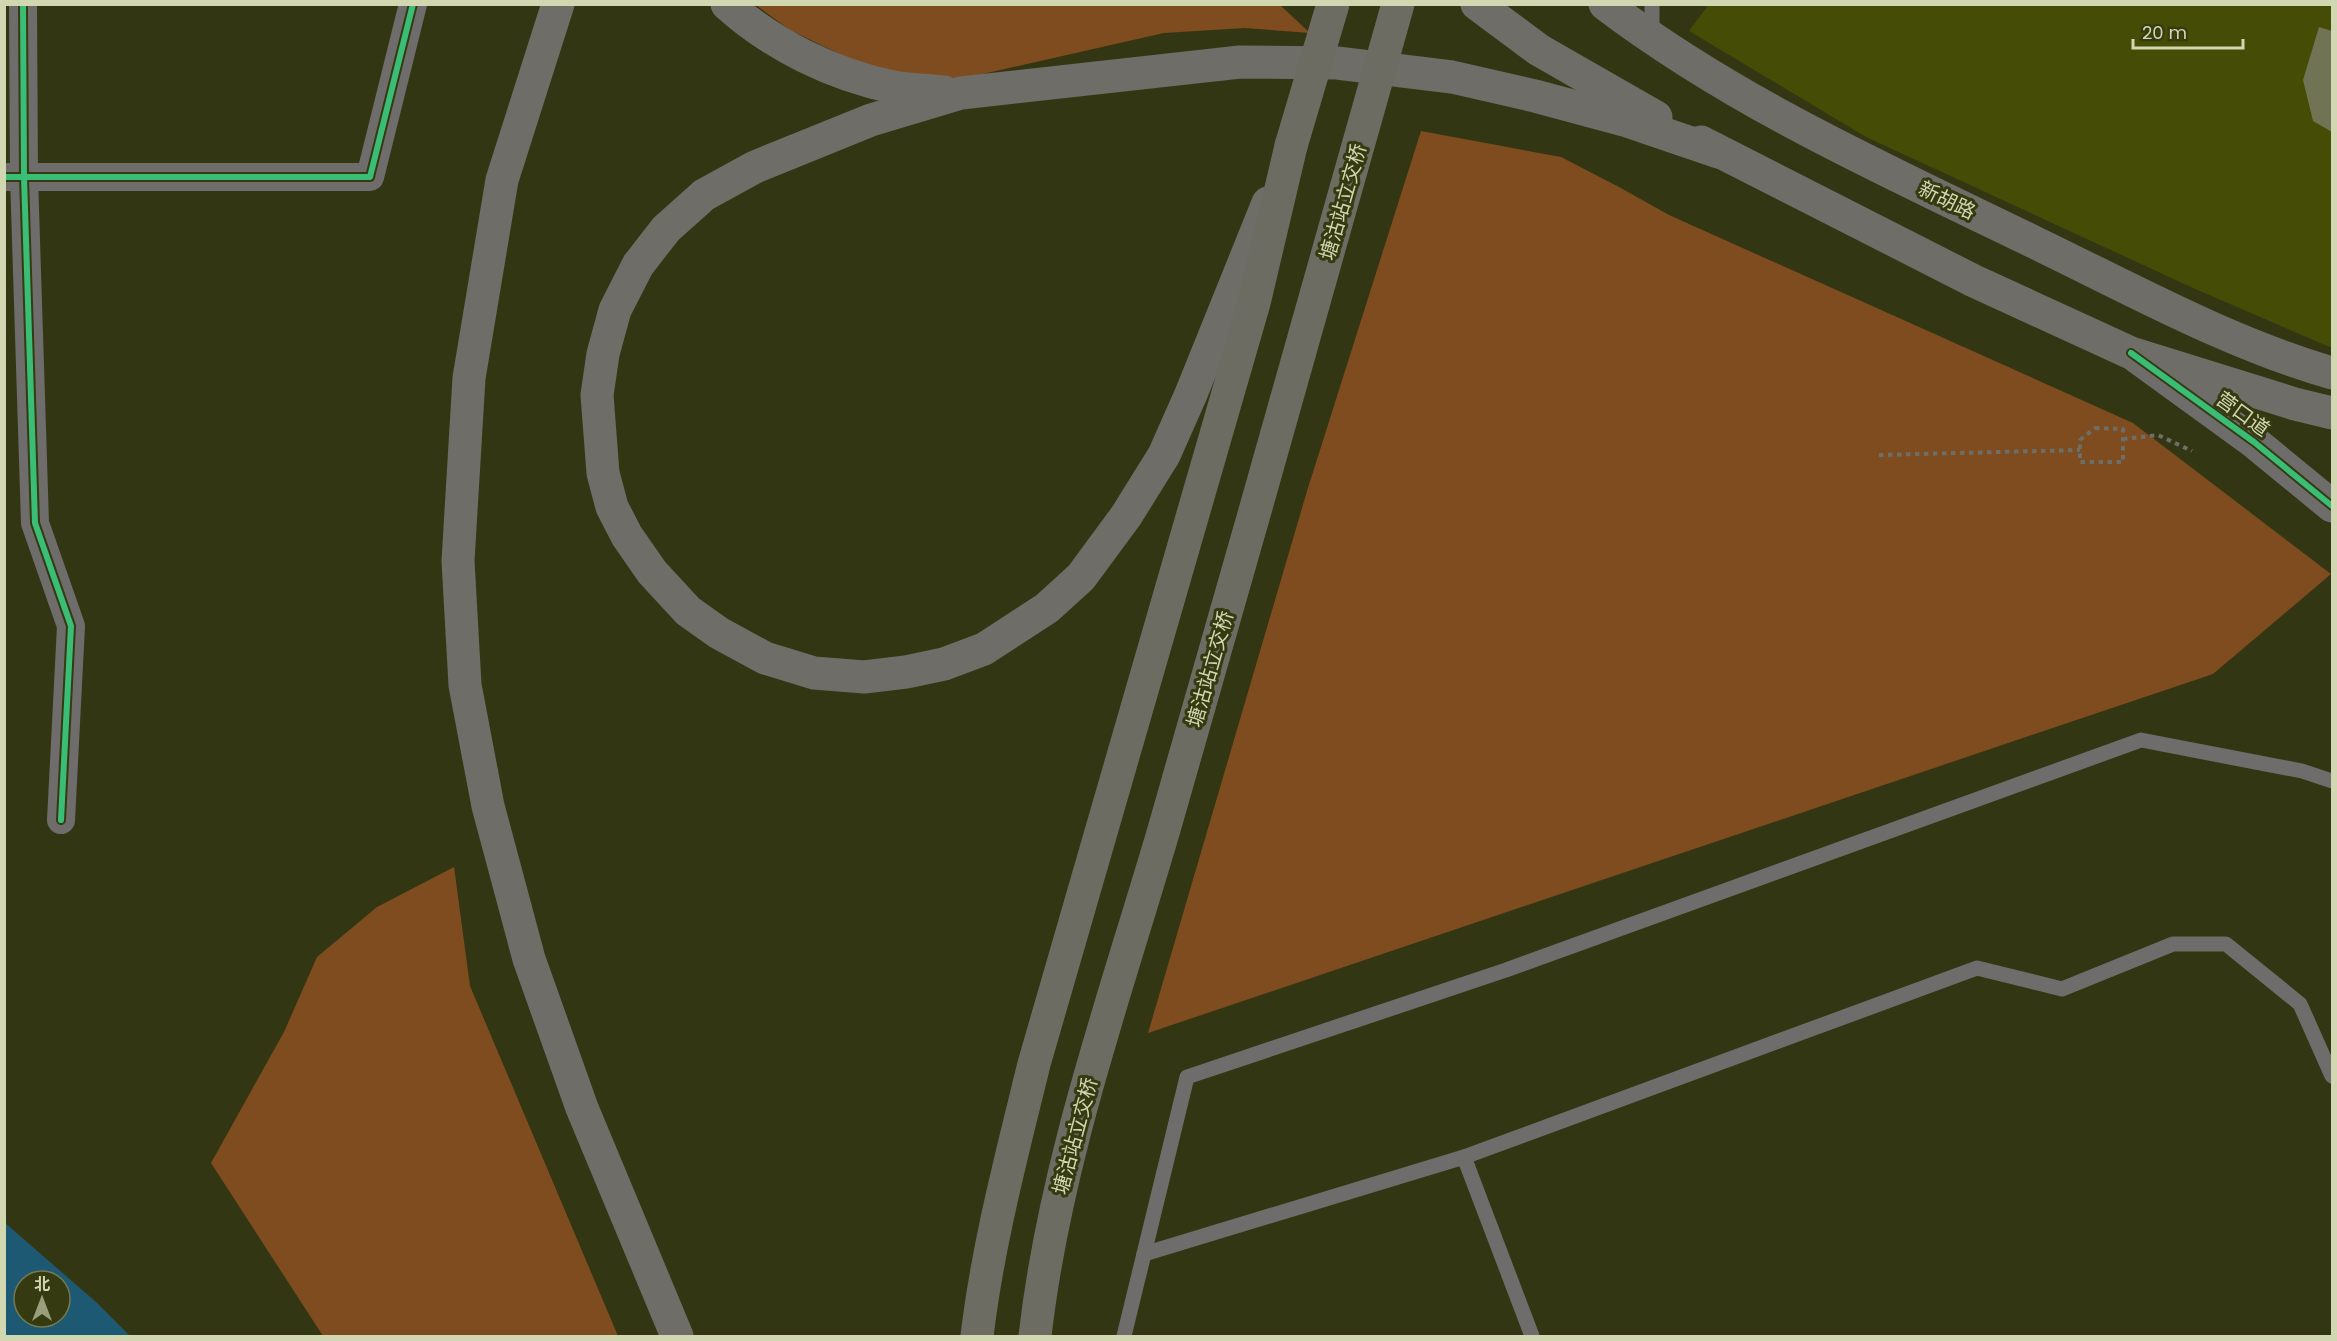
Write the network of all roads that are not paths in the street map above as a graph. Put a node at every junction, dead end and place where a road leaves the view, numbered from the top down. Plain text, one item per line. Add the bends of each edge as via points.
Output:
1 (23, 4) edge
2 (413, 4) edge
3 (558, 4) edge
4 (727, 4) edge
5 (1333, 4) edge
6 (1398, 4) edge
7 (1477, 4) edge
8 (1605, 4) edge
9 (1653, 4) edge
10 (1652, 40) junction
11 (961, 93) junction
12 (1291, 146) junction
13 (1718, 152) junction
14 (14, 177) edge
15 (2131, 353) junction
16 (2319, 369) edge
17 (2332, 386) edge
18 (2332, 413) edge
19 (2332, 506) edge
20 (2332, 781) edge
21 (61, 820) dead end
22 (2332, 1076) edge
23 (1464, 1156) junction
24 (1144, 1254) junction
25 (676, 1336) edge
26 (977, 1336) edge
27 (1035, 1336) edge
28 (1124, 1336) edge
29 (1532, 1336) edge

1 - 14 street
2 - 14 street via 370,177
3 - 25 main road via 502,180 469,378 458,561 465,685 488,806 529,959 582,1108
4 - 11 main road via 797,52 841,71 894,87
5 - 12 main road, bridge
6 - 27 main road, 塘沽站立交桥, bridge via 1075,1127 1052,1228
7 - 13 main road via 1539,50
8 - 10 main road, 新胡路
9 - 10 lane
10 - 16 main road, 新胡路 via 1759,105 1918,186 2232,336
11 - 12 main road via 871,120 755,167 704,195 666,229 638,265 615,310 603,354 597,395 603,473 612,507 627,536 652,572 688,611 719,633 775,661 814,673 864,677 944,664 984,649 1047,608 1081,577 1160,462
11 - 13 main road via 1240,62 1337,63 1452,77 1535,96 1624,120
12 - 26 main road via 1254,303 1034,1064 982,1292
13 - 15 main road via 1974,280
14 - 21 street via 35,523 71,626
15 - 18 main road
15 - 19 street, 营口道 via 2254,442
16 - 17 street
20 - 24 lane via 2302,771 2141,740 1506,970 1187,1077
22 - 23 lane via 2300,1004 2226,944 2173,944 2062,989 1977,968
23 - 24 lane
23 - 29 lane
24 - 28 lane

